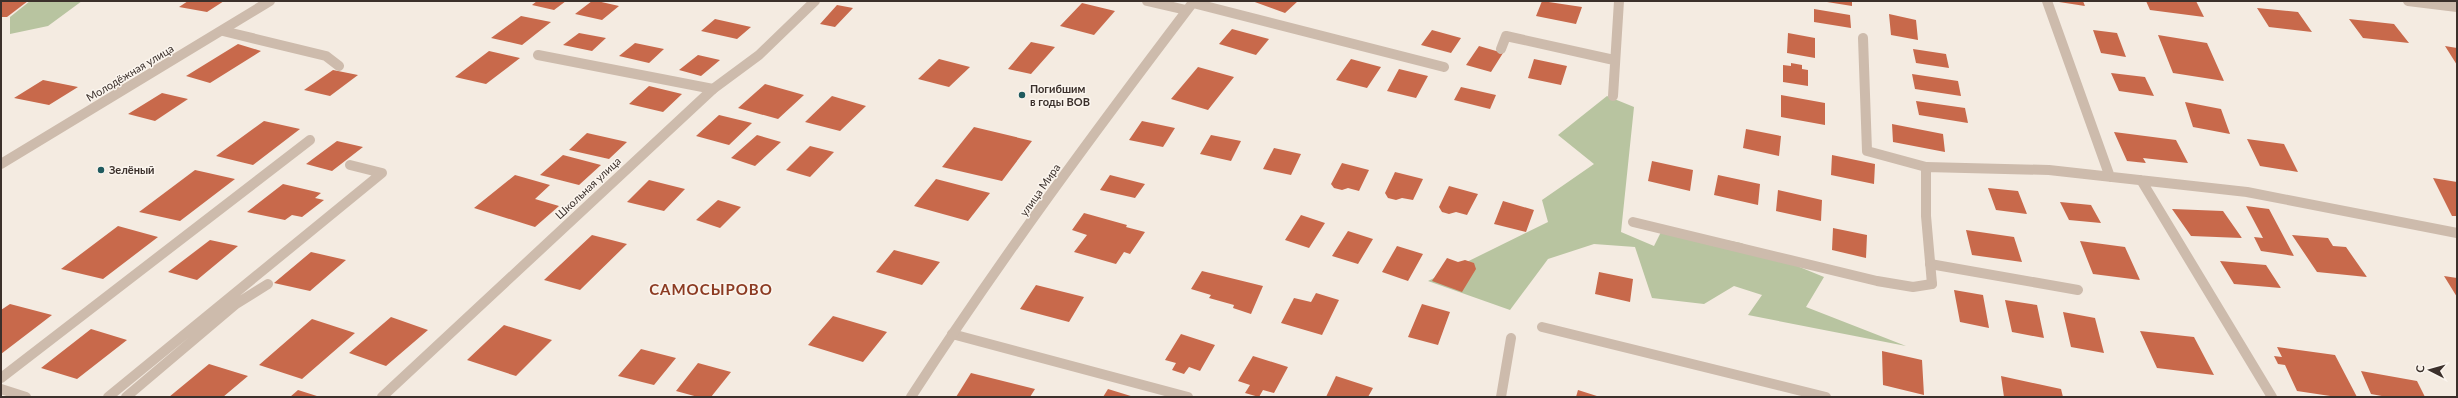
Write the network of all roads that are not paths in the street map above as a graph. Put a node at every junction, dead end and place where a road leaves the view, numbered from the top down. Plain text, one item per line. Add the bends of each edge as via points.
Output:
1 (270, 1) edge
2 (815, 1) edge
3 (1147, 1) edge
4 (1619, 1) edge
5 (2047, 1) edge
6 (2408, 1) edge
7 (1191, 5) edge
8 (2457, 7) edge
9 (223, 31) junction
10 (1864, 38) dead end
11 (1501, 49) dead end
12 (538, 55) dead end
13 (1614, 60) junction
14 (339, 66) dead end
15 (1444, 67) dead end
16 (713, 89) junction
17 (1612, 96) dead end
18 (310, 140) dead end
19 (1, 164) edge
20 (350, 166) dead end
21 (1926, 167) junction
22 (2110, 177) junction
23 (2141, 180) junction
24 (1634, 222) dead end
25 (2457, 233) edge
26 (1930, 264) junction
27 (268, 284) dead end
28 (2078, 290) dead end
29 (1542, 327) dead end
30 (952, 334) junction
31 (1511, 338) dead end
32 (1, 378) edge
33 (1, 389) edge
34 (26, 397) edge
35 (108, 397) edge
36 (126, 397) edge
37 (382, 397) edge
38 (911, 397) edge
39 (1188, 397) edge
40 (1501, 397) edge
41 (1826, 397) edge
42 (2272, 397) edge

1 - 9 street, Молодёжная улица
2 - 16 street, Школьная улица via 759,55
3 - 7 street
4 - 13 street
5 - 22 street
6 - 8 street
7 - 15 street
7 - 30 street, улица Мира via 1119,100
9 - 14 street via 326,56
9 - 19 street, Молодёжная улица
10 - 21 street via 1867,151
11 - 13 street via 1506,36
12 - 16 street
13 - 17 street
16 - 37 street, Школьная улица
18 - 32 street
20 - 35 street via 382,173
21 - 22 street via 2049,170
21 - 26 street via 1926,216
22 - 23 street
23 - 25 street via 2247,192
23 - 42 street
24 - 26 street via 1877,281 1913,287 1932,284
26 - 28 street
27 - 36 street via 236,304
29 - 41 street
30 - 38 street, улица Мира
30 - 39 street
31 - 40 street
33 - 34 street

